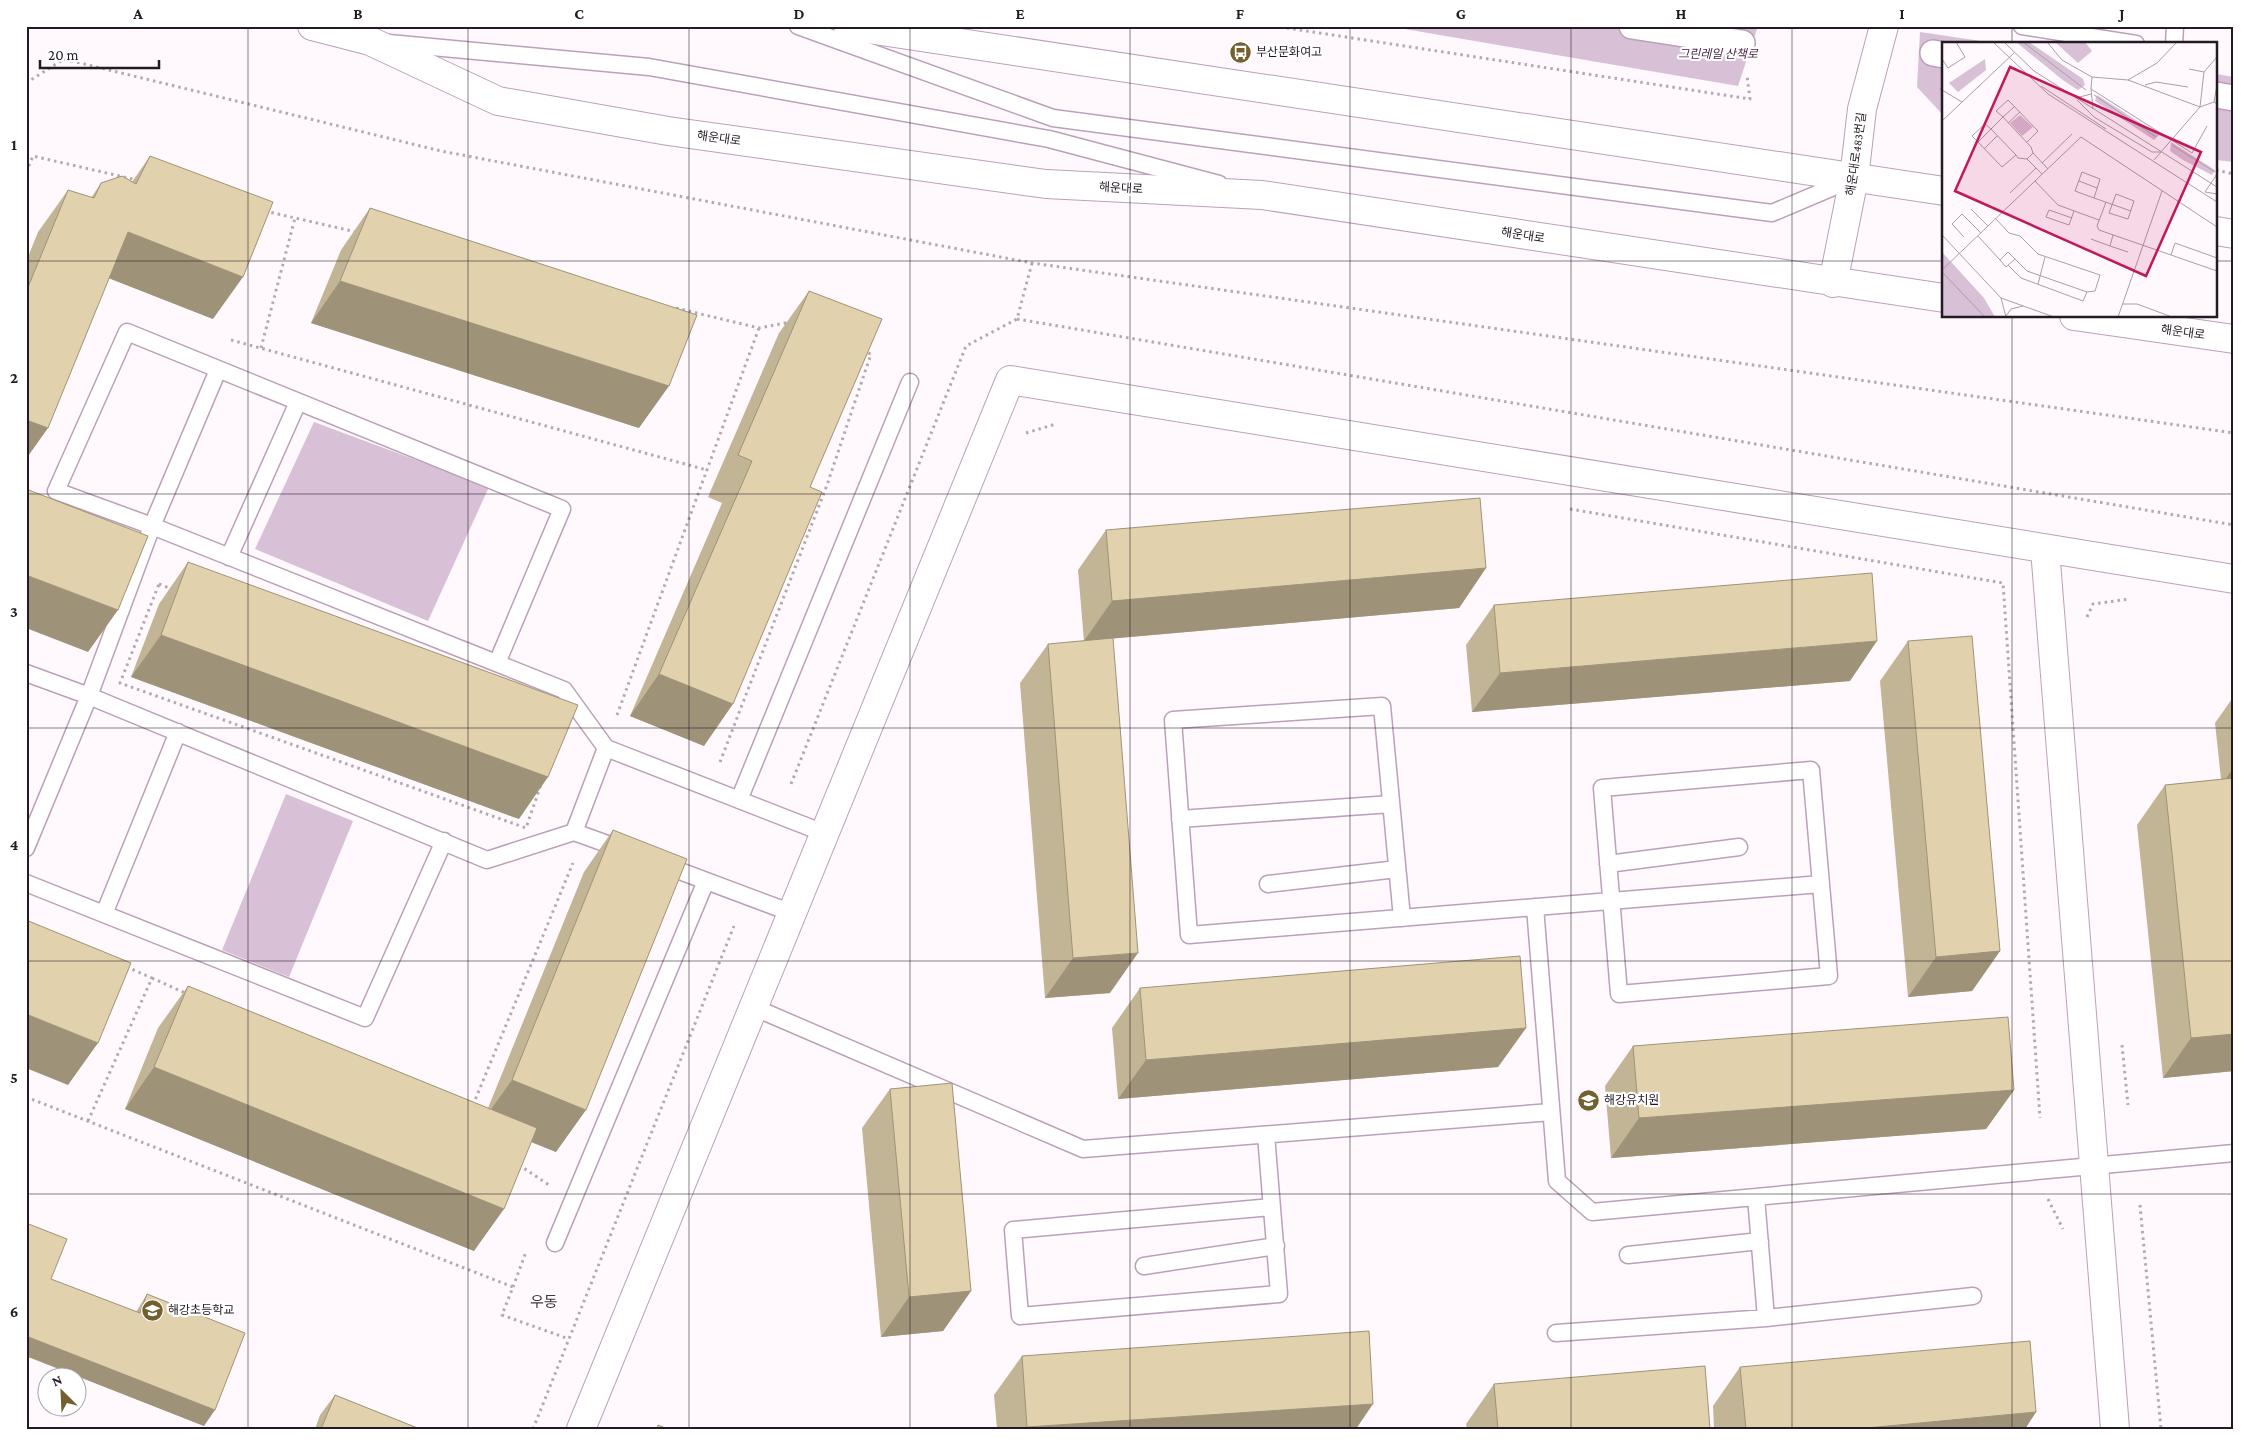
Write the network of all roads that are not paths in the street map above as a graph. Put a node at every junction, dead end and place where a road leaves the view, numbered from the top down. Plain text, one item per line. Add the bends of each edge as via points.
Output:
1 (312, 26) edge
2 (798, 26) edge
3 (848, 26) edge
4 (1632, 26) edge
5 (1884, 26) edge
6 (2022, 26) edge
7 (2175, 26) edge
8 (1001, 38) edge
9 (370, 41) junction
10 (2123, 42) edge
11 (2174, 42) edge
12 (1742, 43) road end
13 (2218, 95) edge
14 (2234, 98) edge
15 (1854, 178) junction
16 (1942, 191) edge
17 (1262, 195) junction
18 (2218, 232) edge
19 (2234, 234) edge
20 (1833, 283) junction
21 (1942, 298) edge
22 (2089, 318) edge
23 (2234, 338) edge
24 (218, 370) junction
25 (910, 382) dead end
26 (298, 402) junction
27 (152, 526) junction
28 (2046, 549) junction
29 (229, 557) junction
30 (2234, 579) edge
31 (497, 663) junction
32 (26, 673) edge
33 (88, 696) junction
34 (178, 732) junction
35 (606, 748) junction
36 (739, 800) junction
37 (1391, 804) junction
38 (1180, 819) junction
39 (574, 832) junction
40 (824, 833) junction
41 (444, 840) junction
42 (1739, 846) dead end
43 (26, 848) edge
44 (1608, 864) junction
45 (1397, 869) junction
46 (706, 881) junction
47 (26, 882) edge
48 (1268, 884) dead end
49 (1821, 884) junction
50 (1611, 901) junction
51 (1535, 907) junction
52 (792, 913) junction
53 (104, 914) junction
54 (1402, 918) junction
55 (753, 1007) junction
56 (1552, 1112) junction
57 (1266, 1135) junction
58 (2234, 1153) edge
59 (2094, 1166) junction
60 (1756, 1197) junction
61 (1272, 1207) junction
62 (1760, 1241) junction
63 (555, 1243) dead end
64 (1276, 1246) junction
65 (1628, 1255) dead end
66 (1144, 1266) dead end
67 (1974, 1296) dead end
68 (1766, 1318) junction
69 (1556, 1333) dead end
70 (581, 1429) edge
71 (2115, 1429) edge

1 - 9 street, 해운대로
2 - 15 lane via 1053,118 1772,213
3 - 8 street
4 - 12 street
5 - 15 street, 해운대로483번길 via 1862,108
6 - 10 lane
7 - 11 lane
8 - 15 street
9 - 17 lane via 649,67 1049,139
9 - 17 street, 해운대로 via 498,101 668,131 1046,184
13 - 14 street
15 - 16 street
15 - 20 street, 해운대로483번길
17 - 20 street, 해운대로
18 - 19 street
20 - 21 street, 해운대로
22 - 23 street, 해운대로
24 - 26 lane
24 - 27 lane
24 - 27 lane via 126,332 56,491
25 - 36 lane
26 - 29 lane
26 - 31 lane via 562,509
27 - 29 lane
27 - 33 lane
28 - 30 street
28 - 40 street via 1010,380
28 - 59 street
29 - 31 lane
31 - 35 lane via 564,690
32 - 33 lane
33 - 34 lane
33 - 43 lane
34 - 41 lane
34 - 53 lane
35 - 36 lane
35 - 39 lane
36 - 40 lane
37 - 38 lane
37 - 38 lane via 1382,706 1173,720
37 - 45 lane
38 - 54 lane via 1189,936
39 - 41 lane via 487,860
39 - 46 lane
40 - 52 street
41 - 53 lane via 365,1018
42 - 44 lane
44 - 49 lane via 1602,788 1811,770
44 - 50 lane
45 - 48 lane
45 - 54 lane
46 - 52 lane
46 - 63 lane
47 - 53 lane
49 - 50 lane
49 - 50 lane via 1828,976 1619,994
50 - 51 lane
51 - 54 lane
51 - 56 lane
52 - 55 street
55 - 57 lane via 1082,1149
55 - 70 street
56 - 57 lane
56 - 60 lane via 1557,1181 1592,1212
57 - 61 lane
58 - 59 lane
59 - 60 lane
59 - 71 street
60 - 62 lane
61 - 64 lane
61 - 64 lane via 1013,1230 1020,1316 1280,1294
62 - 65 lane
62 - 68 lane
64 - 66 lane
67 - 68 lane
68 - 69 lane

